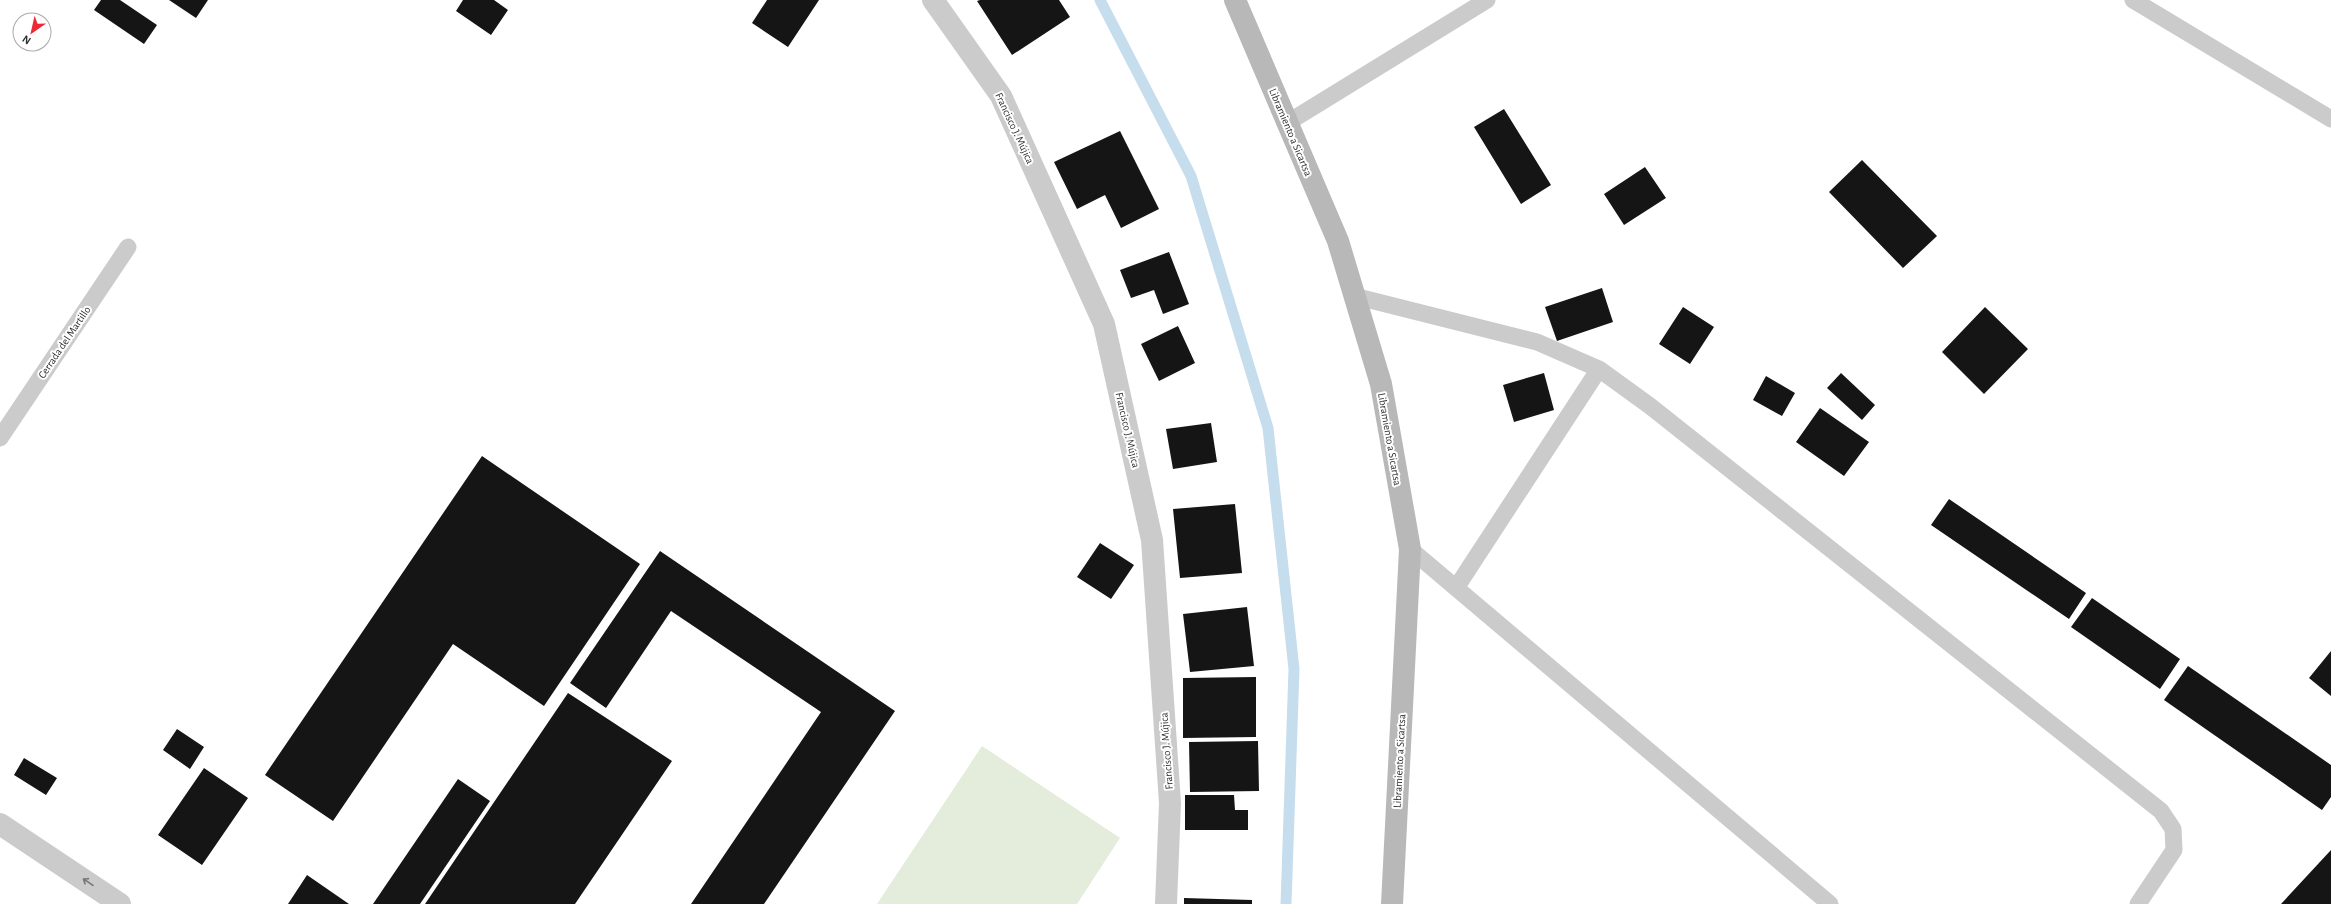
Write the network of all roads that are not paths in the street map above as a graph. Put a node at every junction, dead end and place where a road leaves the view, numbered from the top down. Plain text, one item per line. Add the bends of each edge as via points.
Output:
1 (933, 0) edge
2 (1235, 0) edge
3 (1487, 0) edge
4 (2133, 0) edge
5 (2331, 119) edge
6 (1288, 123) junction
7 (128, 247) dead end
8 (1354, 296) junction
9 (1599, 369) junction
10 (0, 438) edge
11 (1410, 548) junction
12 (1456, 588) junction
13 (0, 824) edge
14 (120, 904) edge
15 (1166, 904) edge
16 (1392, 904) edge
17 (1830, 904) edge
18 (2138, 904) edge

1 - 15 street, Francisco J. Mújica via 1001,96 1104,324 1152,540 1170,802
2 - 6 main road, Libramiento a Sicartsa
3 - 6 lane
4 - 5 lane
6 - 8 main road, Libramiento a Sicartsa via 1338,241
7 - 10 lane, Cerrada del Martillo
8 - 9 lane via 1537,342
8 - 11 main road, Libramiento a Sicartsa via 1381,384
9 - 12 lane
9 - 18 lane via 1650,406 2161,811 2173,829 2174,850
11 - 12 lane
11 - 16 main road, Libramiento a Sicartsa
12 - 17 lane
14 -> 13 street

